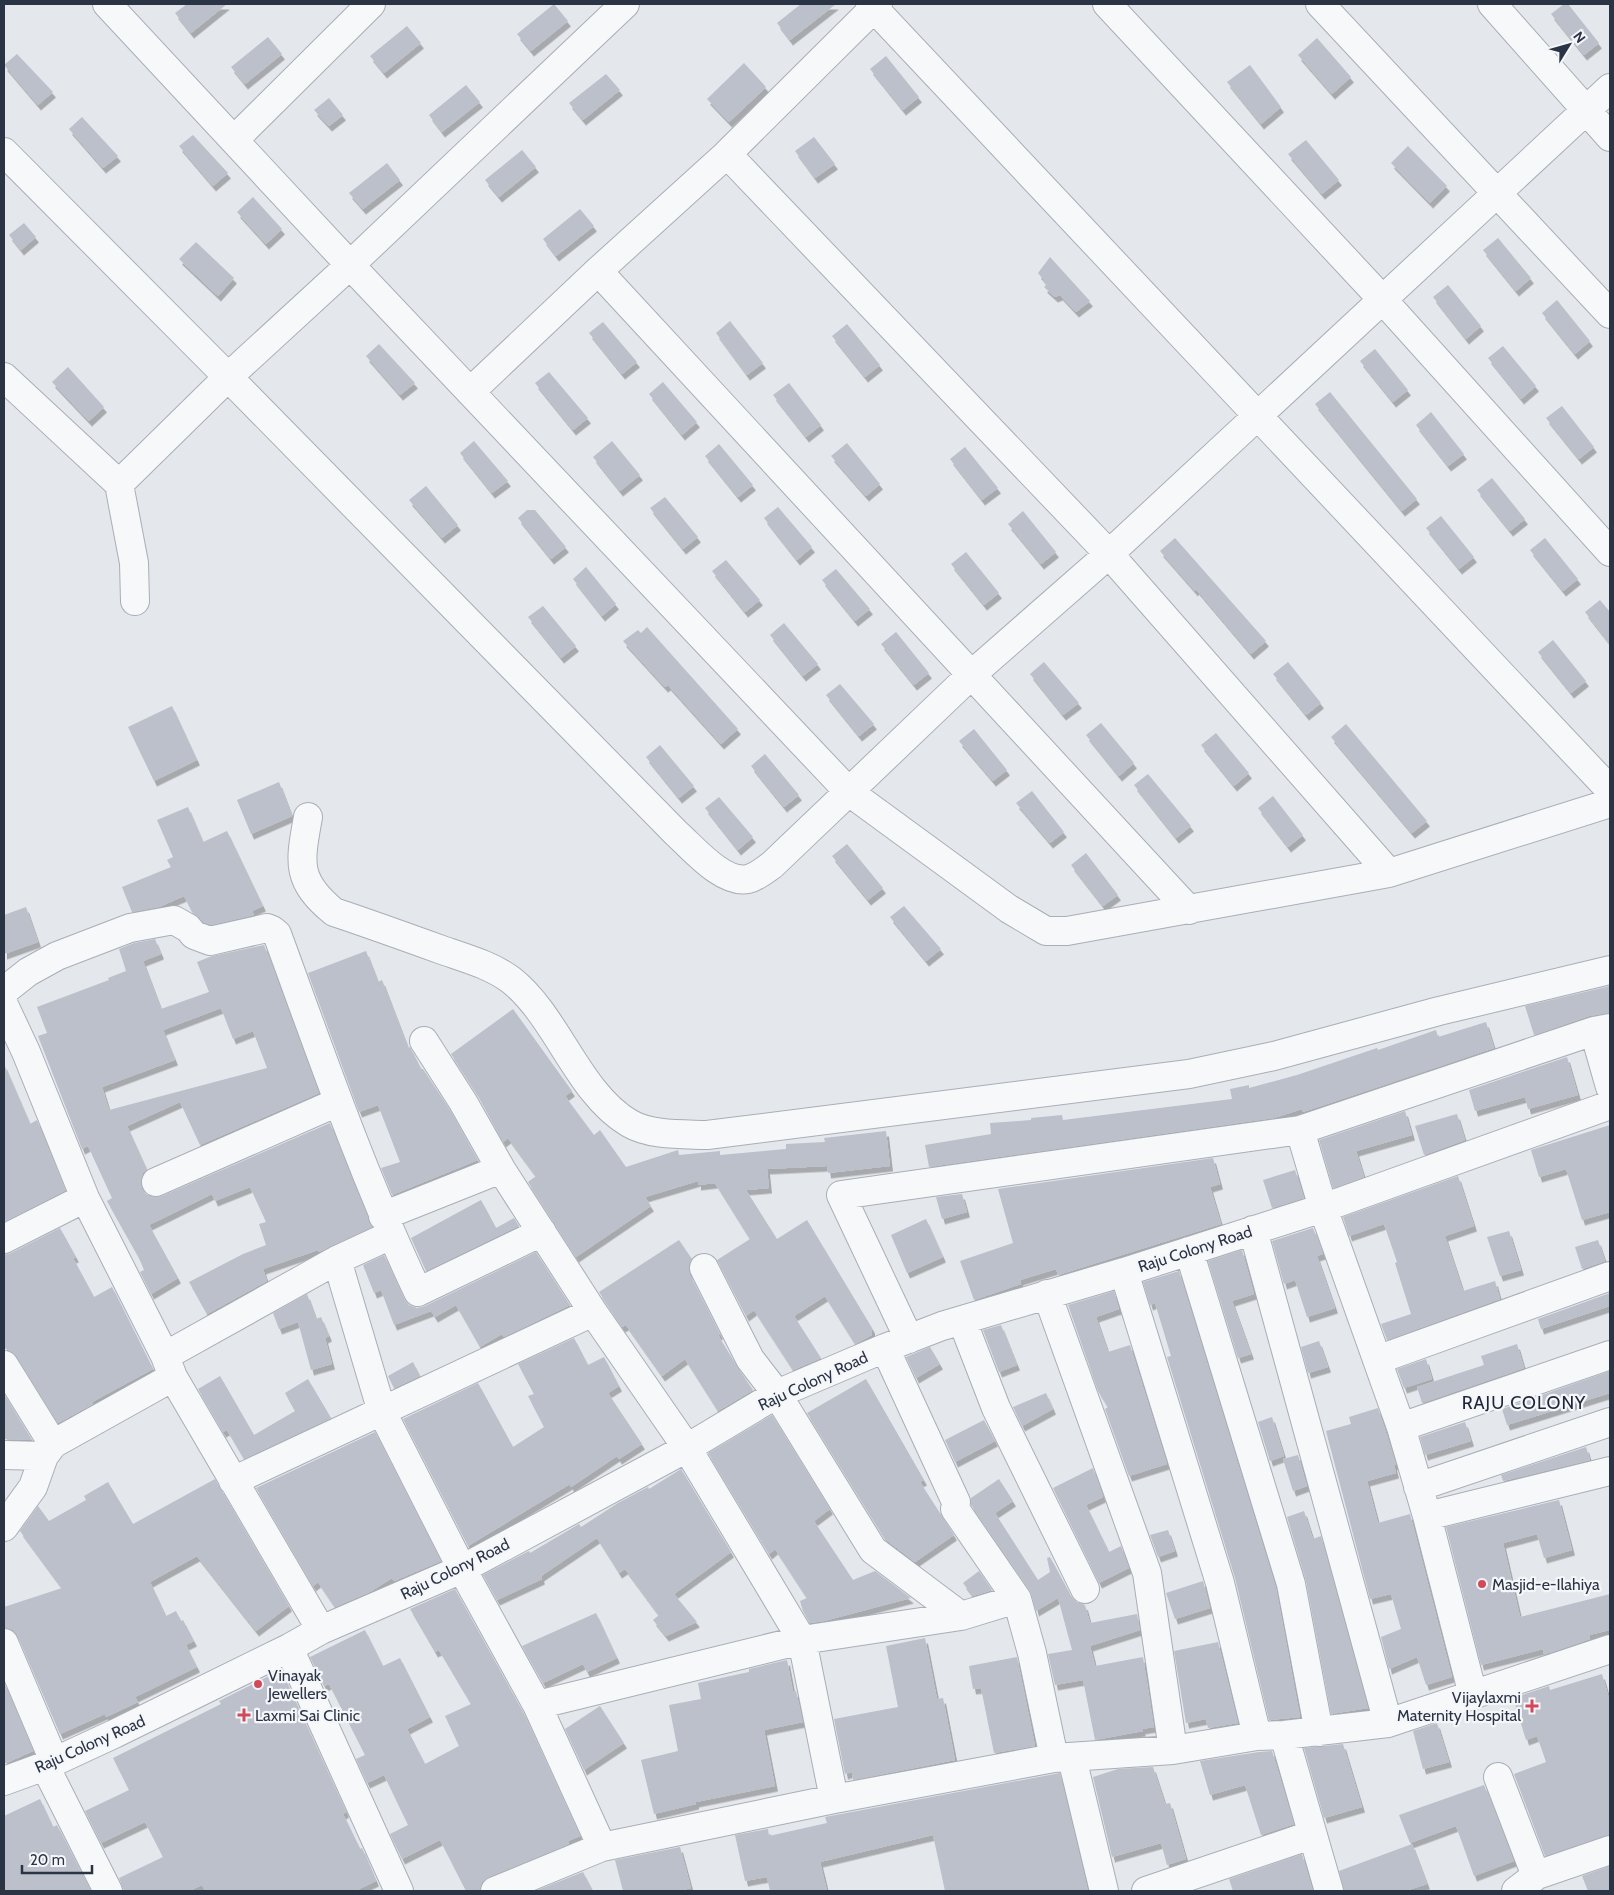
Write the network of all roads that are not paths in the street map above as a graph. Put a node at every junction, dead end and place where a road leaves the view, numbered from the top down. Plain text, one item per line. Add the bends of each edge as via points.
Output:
1 (372, 4) edge
2 (625, 4) edge
3 (1107, 4) edge
4 (1320, 4) edge
5 (1492, 4) edge
6 (874, 5) edge
7 (117, 7) edge
8 (1610, 88) edge
9 (1586, 110) junction
10 (1610, 137) edge
11 (234, 140) junction
12 (4, 152) edge
13 (727, 154) junction
14 (1497, 193) junction
15 (350, 265) junction
16 (598, 271) junction
17 (1382, 299) junction
18 (1610, 314) edge
19 (4, 377) edge
20 (228, 377) junction
21 (470, 392) junction
22 (1256, 416) junction
23 (119, 484) junction
24 (1610, 552) edge
25 (1109, 554) junction
26 (135, 601) dead end
27 (972, 675) junction
28 (1610, 790) edge
29 (849, 792) junction
30 (1610, 803) edge
31 (308, 816) dead end
32 (1389, 873) junction
33 (1189, 910) junction
34 (1610, 970) edge
35 (4, 991) edge
36 (4, 1005) edge
37 (1602, 1030) edge
38 (424, 1041) dead end
39 (1610, 1087) edge
40 (338, 1102) junction
41 (1610, 1105) edge
42 (1300, 1130) junction
43 (501, 1168) junction
44 (156, 1182) dead end
45 (85, 1198) junction
46 (1323, 1208) junction
47 (387, 1226) junction
48 (1253, 1230) junction
49 (542, 1232) junction
50 (4, 1239) edge
51 (1189, 1251) junction
52 (338, 1260) junction
53 (704, 1268) dead end
54 (1124, 1272) junction
55 (1610, 1276) edge
56 (1047, 1294) junction
57 (593, 1312) junction
58 (962, 1320) junction
59 (897, 1343) junction
60 (1610, 1355) edge
61 (1377, 1360) junction
62 (4, 1365) edge
63 (169, 1367) junction
64 (777, 1394) junction
65 (382, 1412) junction
66 (1610, 1422) edge
67 (1401, 1427) junction
68 (687, 1448) junction
69 (48, 1450) junction
70 (4, 1455) edge
71 (1610, 1471) edge
72 (233, 1481) junction
73 (1418, 1487) junction
74 (1428, 1516) junction
75 (4, 1527) edge
76 (462, 1569) junction
77 (1085, 1589) dead end
78 (1017, 1599) junction
79 (961, 1616) junction
80 (321, 1630) junction
81 (802, 1640) junction
82 (4, 1643) edge
83 (289, 1648) junction
84 (1609, 1654) edge
85 (1473, 1695) junction
86 (537, 1705) junction
87 (1388, 1723) junction
88 (1319, 1732) junction
89 (1257, 1736) junction
90 (1284, 1736) junction
91 (1173, 1750) junction
92 (1063, 1758) junction
93 (49, 1764) junction
94 (1498, 1778) dead end
95 (4, 1781) edge
96 (834, 1799) junction
97 (1311, 1835) junction
98 (602, 1848) junction
99 (1610, 1850) edge
100 (1526, 1884) edge
101 (393, 1889) edge
102 (108, 1891) edge
103 (496, 1891) edge
104 (1104, 1891) edge
105 (1146, 1891) edge
106 (1328, 1891) edge

1 - 11 street
2 - 15 street
3 - 17 street
4 - 14 street
5 - 9 street
6 - 13 street
6 - 22 street
7 - 11 street
8 - 9 street
9 - 10 street
9 - 14 street
11 - 15 street
12 - 20 street
13 - 16 street
13 - 25 street
14 - 17 street
14 - 18 street
15 - 20 street
15 - 21 street
16 - 21 street
16 - 27 street
17 - 22 street
17 - 24 street
19 - 23 street
20 - 23 street
20 - 29 street via 614,772 719,871 737,880 758,874 772,865
21 - 29 street
22 - 25 street
22 - 28 street
23 - 26 street via 134,563
25 - 27 street
25 - 32 street
27 - 29 street
27 - 33 street
29 - 33 street via 1009,910 1046,931 1067,931
30 - 32 street
31 - 34 street via 301,856 305,876 321,901 334,912 487,966 511,980 533,1001 586,1080 607,1105 630,1123 659,1133 708,1135 1189,1074 1274,1056 1439,1011
32 - 33 street
35 - 40 street via 28,972 57,956 130,928 174,920 194,935 210,941 267,928 277,934
36 - 45 street
37 - 39 street
37 - 42 street
38 - 43 street
40 - 44 street
40 - 47 street
41 - 46 street, Raju Colony Road
42 - 46 street
42 - 59 street via 841,1195
43 - 47 street
43 - 49 street
45 - 50 street
45 - 63 street
46 - 48 street, Raju Colony Road
46 - 61 street
47 - 49 street via 418,1292
47 - 52 street
48 - 51 street, Raju Colony Road
48 - 87 street
49 - 57 street
51 - 54 street, Raju Colony Road
51 - 88 street via 1291,1584
52 - 63 street
52 - 65 street
53 - 64 street via 750,1359
54 - 56 street, Raju Colony Road
54 - 89 street via 1220,1583
55 - 61 street
56 - 58 street, Raju Colony Road
56 - 91 street via 1147,1573
57 - 65 street
57 - 68 street
58 - 59 street, Raju Colony Road
58 - 77 street via 996,1408
59 - 64 street, Raju Colony Road
59 - 78 street via 956,1502 955,1508
60 - 67 street
61 - 67 street
62 - 69 street
63 - 69 street
63 - 72 street
64 - 68 street, Raju Colony Road
64 - 79 street via 873,1550
65 - 72 street
65 - 76 street
66 - 73 street
67 - 73 street
68 - 76 street, Raju Colony Road
68 - 81 street
69 - 70 street
69 - 75 street via 33,1487
71 - 74 street
72 - 80 street
73 - 74 street
74 - 85 street
76 - 80 street, Raju Colony Road
76 - 86 street
78 - 79 street
78 - 92 street
79 - 81 street
80 - 83 street, Raju Colony Road
81 - 86 street
81 - 96 street
82 - 93 street
83 - 93 street, Raju Colony Road
83 - 101 street
84 - 85 street
85 - 87 street
86 - 98 street
87 - 88 street
88 - 90 street
89 - 90 street
89 - 91 street
90 - 97 street
91 - 92 street
92 - 96 street
92 - 104 street
93 - 95 street, Raju Colony Road
93 - 102 street
94 - 100 street
96 - 98 street
97 - 105 street
97 - 106 street
98 - 103 street
99 - 100 street

